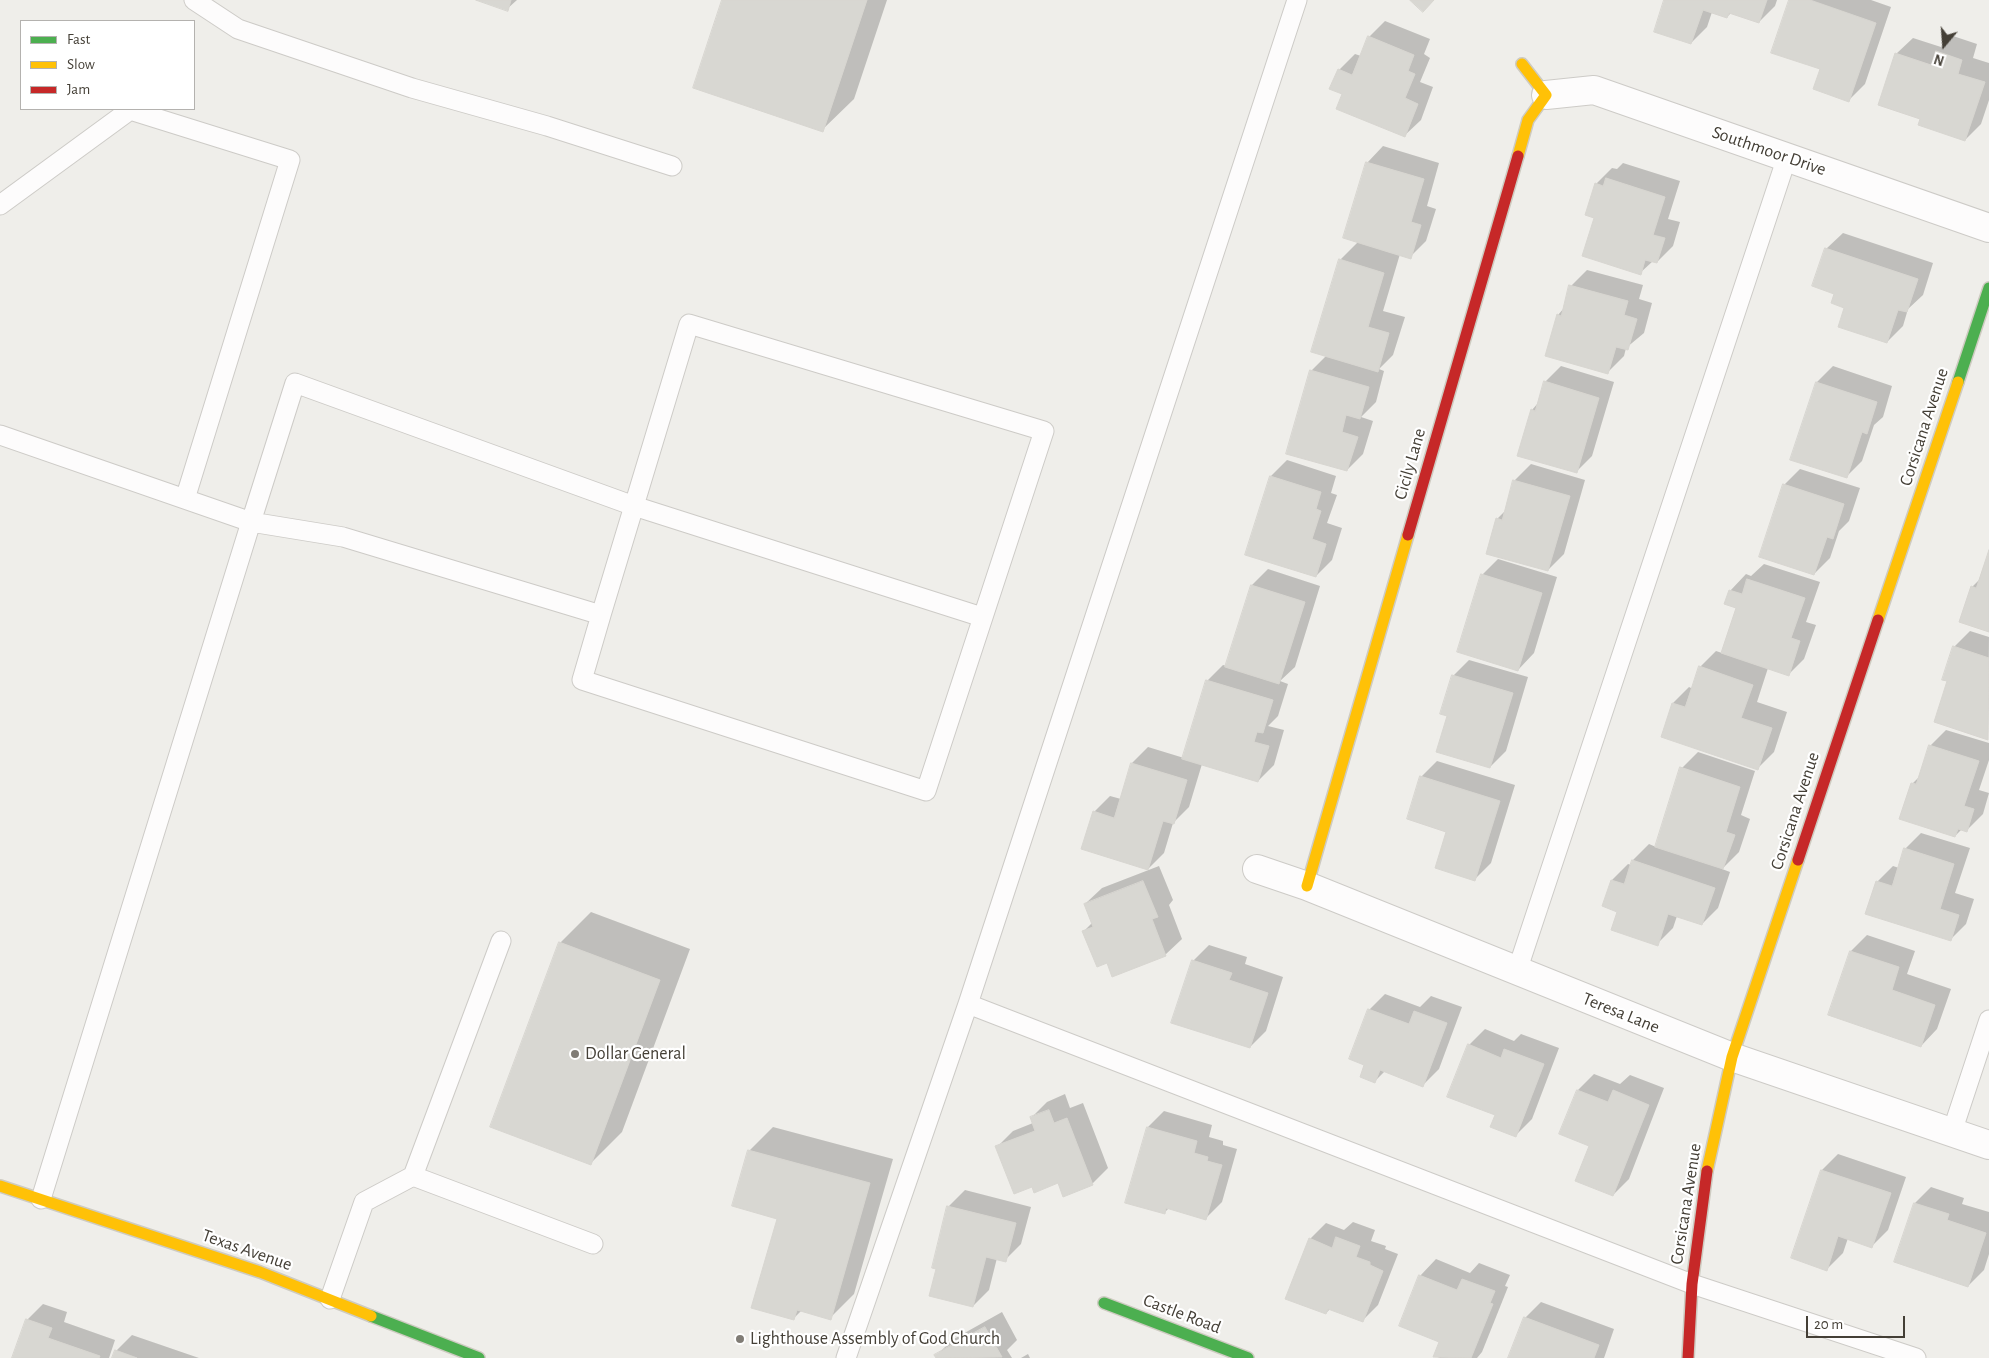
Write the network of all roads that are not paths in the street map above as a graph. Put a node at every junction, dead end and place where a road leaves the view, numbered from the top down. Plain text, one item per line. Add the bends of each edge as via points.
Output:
1 (194, 0) edge
2 (1297, 0) edge
3 (1522, 64) dead end
4 (1546, 95) junction
5 (1787, 157) junction
6 (672, 166) dead end
7 (0, 205) edge
8 (1989, 228) edge
9 (1989, 288) edge
10 (0, 435) edge
11 (185, 499) junction
12 (634, 506) junction
13 (251, 522) junction
14 (601, 615) junction
15 (982, 617) junction
16 (1257, 869) dead end
17 (1307, 886) junction
18 (501, 941) dead end
19 (1517, 971) junction
20 (968, 1004) junction
21 (1989, 1020) edge
22 (1732, 1057) junction
23 (1952, 1132) junction
24 (1989, 1145) edge
25 (413, 1176) junction
26 (0, 1186) edge
27 (41, 1199) junction
28 (593, 1244) dead end
29 (1692, 1284) junction
30 (330, 1300) junction
31 (1104, 1303) dead end
32 (479, 1358) edge
33 (846, 1358) edge
34 (1248, 1358) edge
35 (1688, 1358) edge
36 (1916, 1358) edge

1 - 6 lane via 238,29 412,88
2 - 20 lane
3 - 4 street
4 - 5 street, Southmoor Drive via 1594,90
4 - 17 street, Cicily Lane via 1528,120
5 - 8 street, Southmoor Drive
5 - 19 lane
7 - 11 lane via 130,110 290,160
9 - 22 street, Corsicana Avenue
10 - 11 lane
11 - 13 lane
12 - 13 lane via 295,383
12 - 14 lane
12 - 15 lane
12 - 15 lane via 689,324 1044,430
13 - 14 lane via 343,537
13 - 27 lane
14 - 15 lane via 582,680 926,791
16 - 17 street, Teresa Lane
17 - 19 street, Teresa Lane
18 - 25 lane
19 - 22 street, Teresa Lane
20 - 29 lane
20 - 33 lane
21 - 23 lane
22 - 23 street, Teresa Lane
22 - 29 street, Corsicana Avenue via 1705,1178
23 - 24 street, Teresa Lane
25 - 28 lane
25 - 30 lane via 364,1202
26 - 27 street, Texas Avenue
27 - 30 street, Texas Avenue via 260,1272
29 - 35 street, Corsicana Avenue
29 - 36 lane
30 - 32 street, Texas Avenue
31 - 34 street, Castle Road

